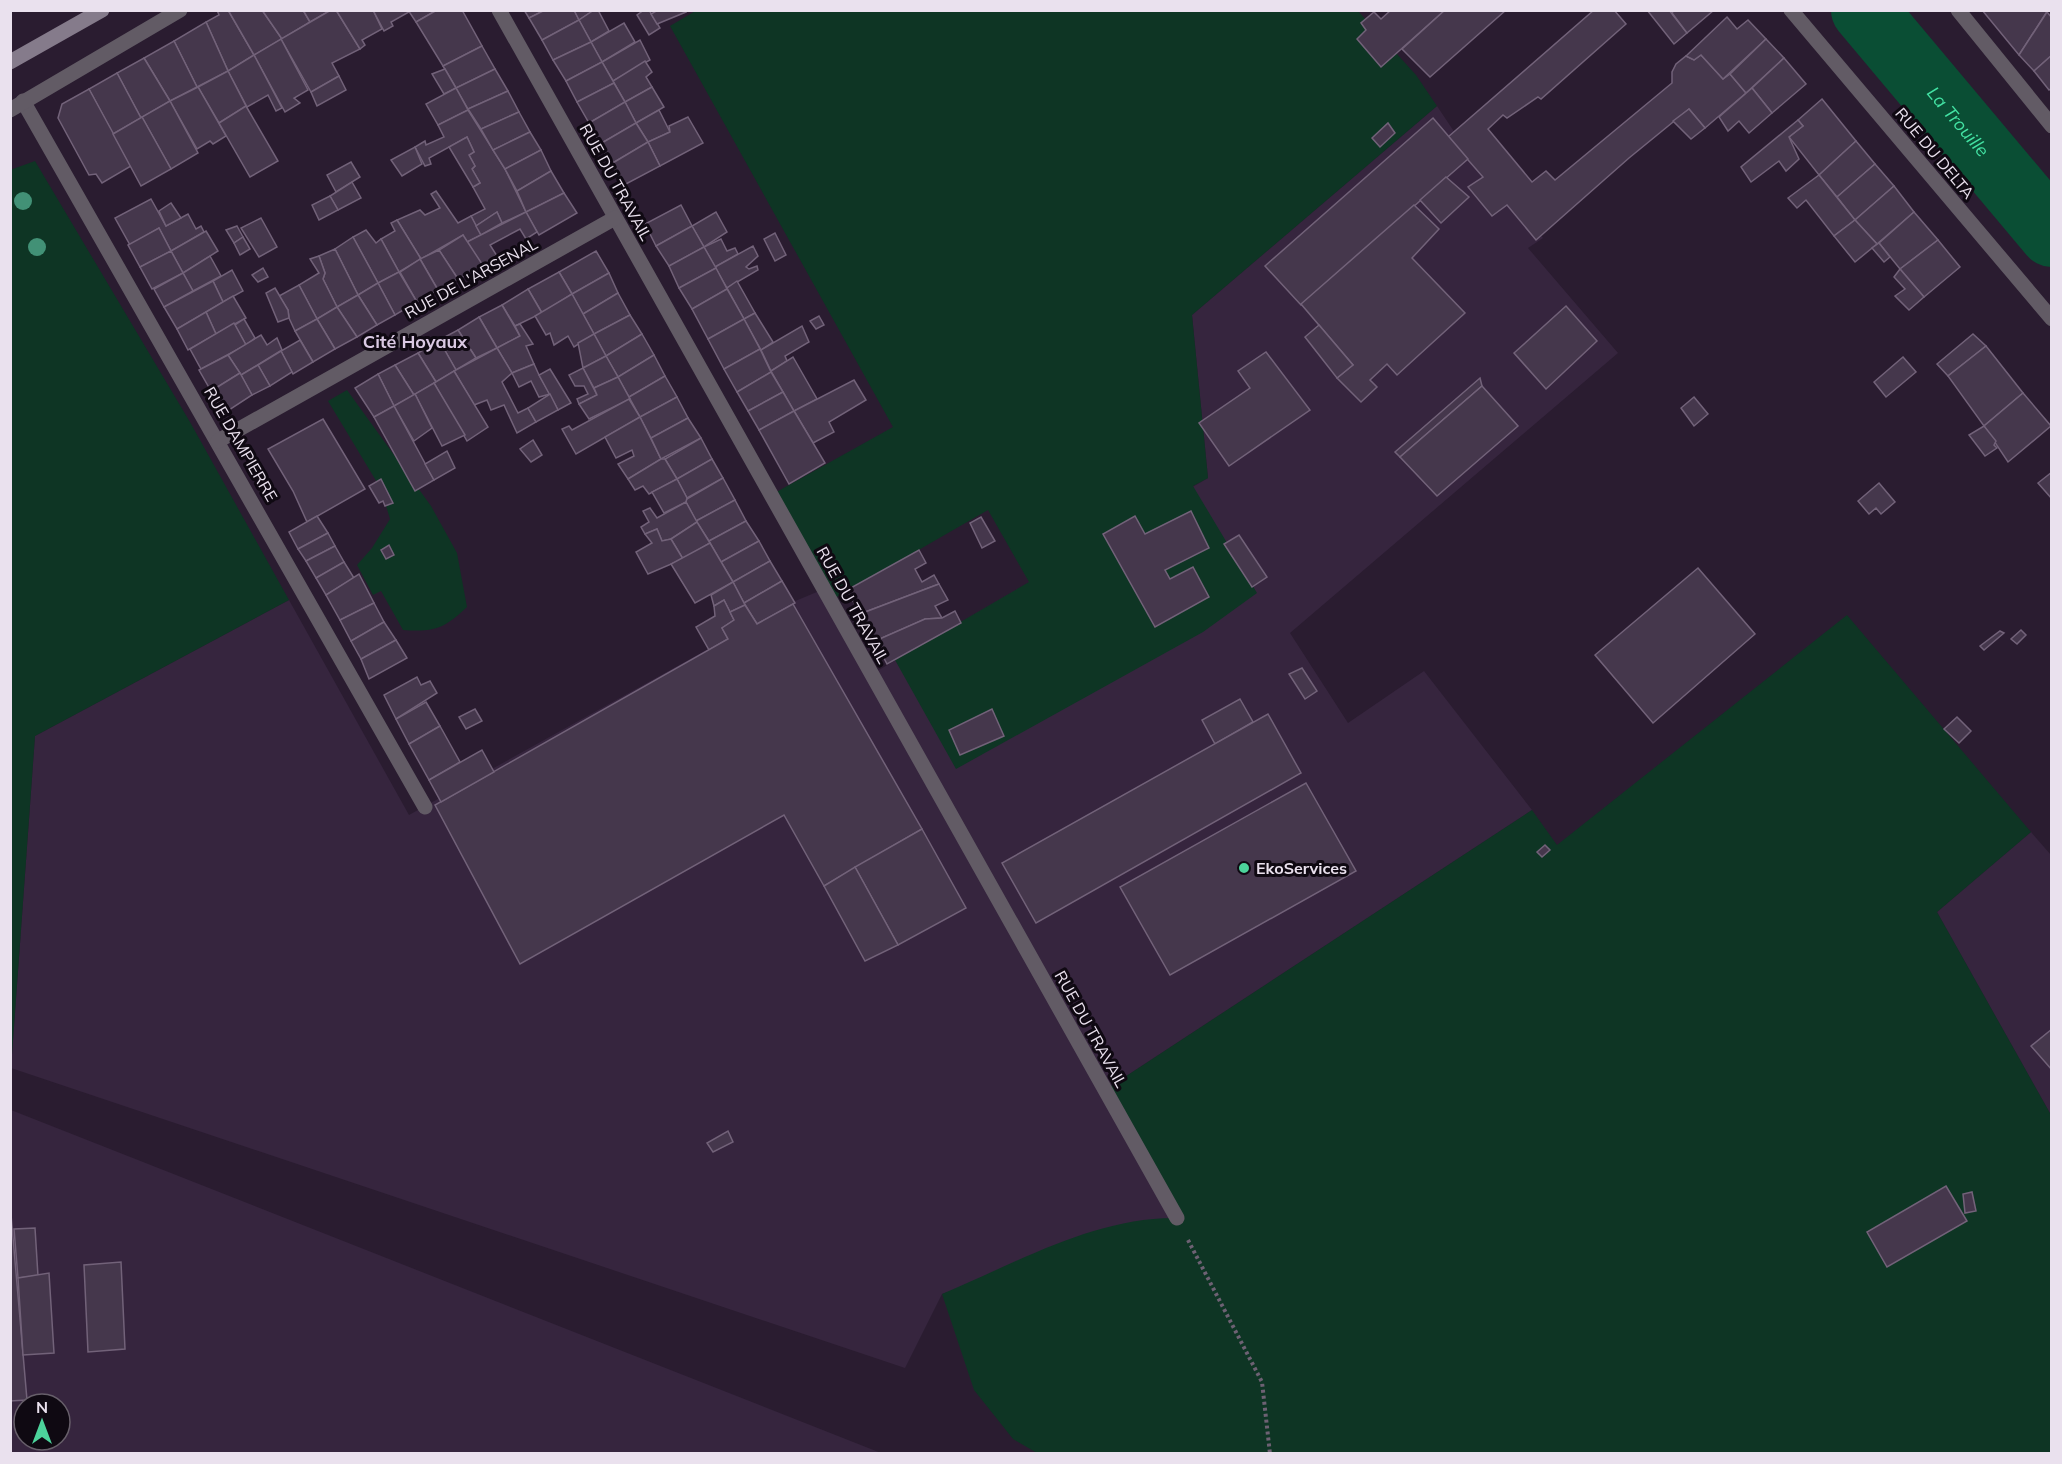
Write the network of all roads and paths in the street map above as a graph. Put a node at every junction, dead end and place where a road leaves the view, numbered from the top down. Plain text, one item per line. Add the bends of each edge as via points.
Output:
1 (102, 10) edge
2 (180, 10) edge
3 (499, 10) edge
4 (1791, 10) edge
5 (1958, 10) edge
6 (10, 62) edge
7 (17, 105) edge
8 (2052, 126) edge
9 (615, 218) junction
10 (2052, 319) edge
11 (218, 441) junction
12 (425, 807) dead end
13 (1177, 1218) joint
14 (1270, 1454) edge

1 - 6 main road
2 - 7 street
3 - 9 street, RUE DU TRAVAIL
4 - 10 street, RUE DU DELTA
5 - 8 street
7 - 11 street, RUE DAMPIERRE
9 - 11 street, RUE DE L'ARSENAL
9 - 13 street, RUE DU TRAVAIL
11 - 12 street, RUE DAMPIERRE
13 - 14 path via 1262,1382

